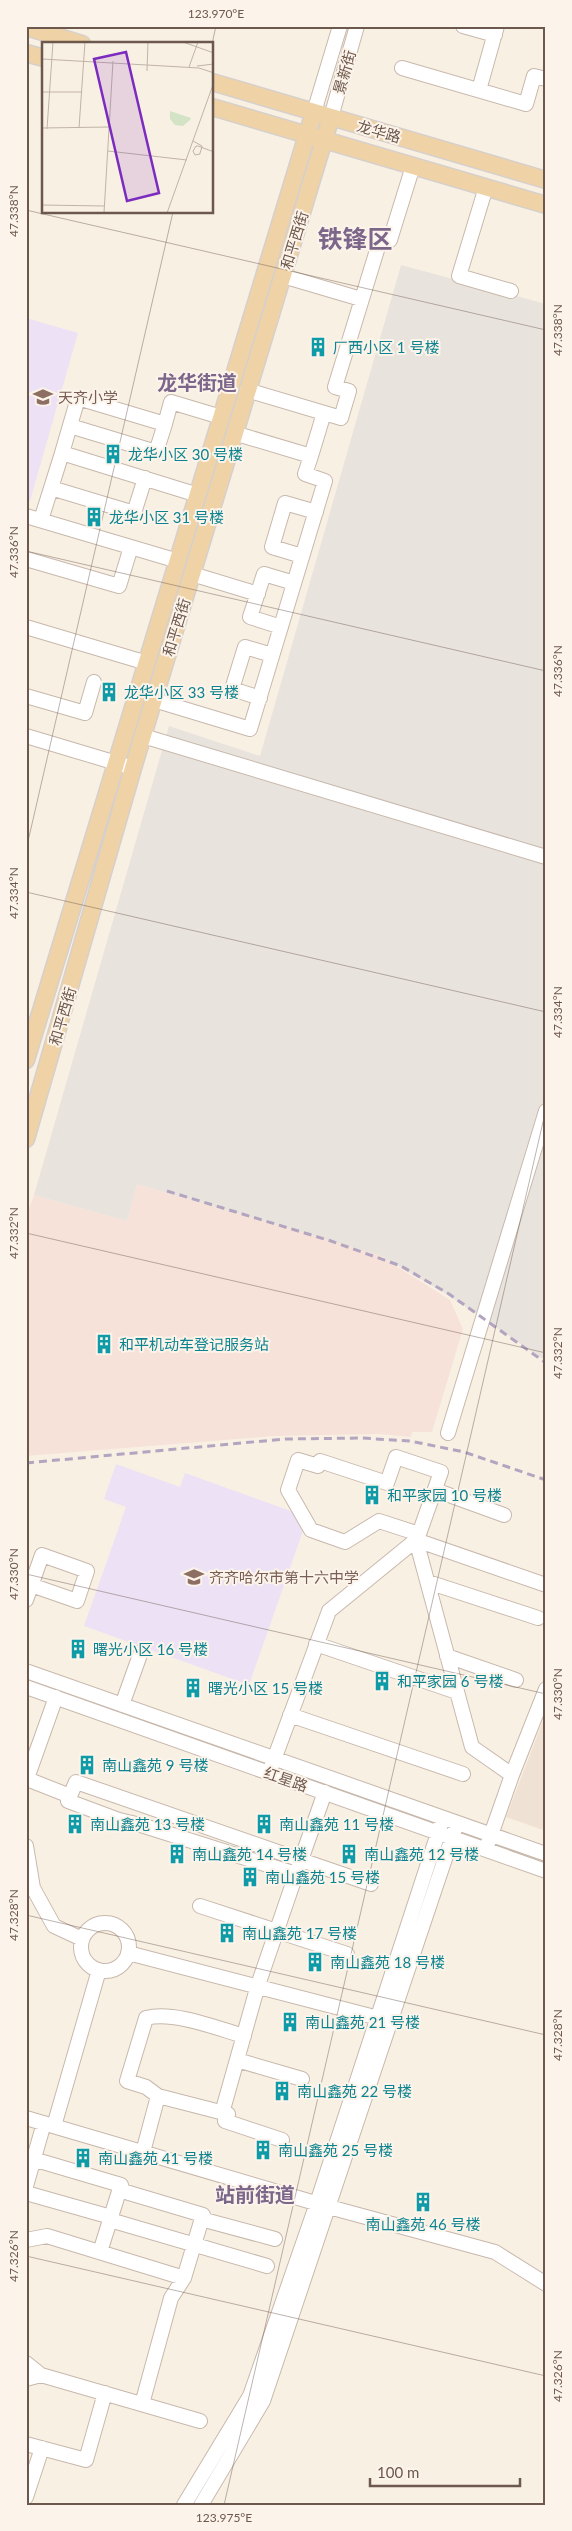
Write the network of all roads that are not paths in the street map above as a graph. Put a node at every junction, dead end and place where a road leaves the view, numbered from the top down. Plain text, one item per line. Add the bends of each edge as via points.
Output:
1 (340, 26) edge
2 (357, 26) edge
3 (463, 26) edge
4 (26, 28) edge
5 (496, 31) edge
6 (75, 42) edge
7 (26, 53) edge
8 (42, 57) edge
9 (402, 68) dead end
10 (546, 79) edge
11 (214, 83) edge
12 (479, 90) junction
13 (214, 108) edge
14 (314, 112) junction
15 (331, 117) junction
16 (307, 135) junction
17 (325, 140) junction
18 (413, 166) junction
19 (546, 180) edge
20 (486, 187) junction
21 (546, 205) edge
22 (282, 276) junction
23 (511, 291) dead end
24 (361, 299) junction
25 (247, 390) junction
26 (324, 412) junction
27 (222, 417) junction
28 (165, 424) junction
29 (70, 426) junction
30 (234, 433) junction
31 (62, 453) junction
32 (310, 456) junction
33 (145, 478) junction
34 (51, 488) junction
35 (198, 495) junction
36 (316, 512) junction
37 (26, 516) edge
38 (41, 520) junction
39 (130, 547) junction
40 (302, 556) junction
41 (26, 559) edge
42 (178, 561) junction
43 (192, 574) junction
44 (294, 583) junction
45 (258, 594) junction
46 (281, 626) junction
47 (26, 627) edge
48 (272, 655) junction
49 (147, 663) junction
50 (94, 682) dead end
51 (26, 696) edge
52 (260, 698) junction
53 (154, 700) junction
54 (26, 736) edge
55 (143, 736) junction
56 (116, 763) junction
57 (133, 768) junction
58 (546, 857) edge
59 (26, 1060) edge
60 (546, 1111) edge
61 (26, 1140) edge
62 (448, 1433) dead end
63 (434, 1490) junction
64 (504, 1515) dead end
65 (418, 1537) junction
66 (428, 1582) junction
67 (32, 1585) dead end
68 (546, 1585) edge
69 (26, 1600) edge
70 (538, 1618) dead end
71 (316, 1644) junction
72 (141, 1652) dead end
73 (447, 1656) junction
74 (26, 1671) edge
75 (516, 1680) dead end
76 (26, 1686) edge
77 (546, 1689) edge
78 (457, 1692) junction
79 (56, 1697) junction
80 (122, 1705) junction
81 (290, 1715) junction
82 (274, 1758) junction
83 (29, 1764) edge
84 (269, 1773) junction
85 (463, 1774) dead end
86 (512, 1775) junction
87 (27, 1780) edge
88 (324, 1792) junction
89 (70, 1796) junction
90 (127, 1799) junction
91 (443, 1818) junction
92 (119, 1820) junction
93 (457, 1823) junction
94 (438, 1832) junction
95 (491, 1835) junction
96 (231, 1836) junction
97 (452, 1837) junction
98 (218, 1849) junction
99 (486, 1849) junction
100 (27, 1854) edge
101 (546, 1854) edge
102 (301, 1860) junction
103 (546, 1871) edge
104 (296, 1874) junction
105 (371, 1884) dead end
106 (200, 1906) dead end
107 (277, 1931) junction
108 (82, 1939) junction
109 (128, 1952) junction
110 (347, 1954) dead end
111 (98, 1970) junction
112 (258, 1985) junction
113 (384, 2019) junction
114 (244, 2036) junction
115 (237, 2060) junction
116 (302, 2079) dead end
117 (158, 2096) junction
118 (222, 2113) junction
119 (26, 2118) edge
120 (49, 2125) junction
121 (282, 2140) dead end
122 (143, 2152) junction
123 (30, 2158) edge
124 (26, 2186) edge
125 (119, 2190) junction
126 (26, 2193) edge
127 (323, 2205) junction
128 (111, 2218) junction
129 (201, 2219) junction
130 (275, 2239) dead end
131 (26, 2240) edge
132 (194, 2244) junction
133 (100, 2252) junction
134 (267, 2266) dead end
135 (184, 2278) junction
136 (546, 2284) edge
137 (26, 2363) edge
138 (41, 2375) junction
139 (26, 2379) edge
140 (105, 2393) junction
141 (142, 2404) junction
142 (200, 2420) dead end
143 (26, 2444) edge
144 (42, 2448) junction
145 (26, 2497) edge
146 (184, 2505) edge
147 (201, 2505) edge

1 - 14 street, 景新街
2 - 15 street, 景新街
3 - 5 street
4 - 6 main road
5 - 12 street
7 - 8 main road
9 - 12 street
10 - 12 street via 534,76 526,104
11 - 14 main road, 龙华路
13 - 16 main road, 龙华路
14 - 15 main road, 龙华路
14 - 16 main road, 和平西街
15 - 17 main road, 和平西街
15 - 19 main road, 龙华路
16 - 17 main road, 龙华路
16 - 27 main road, 和平西街
17 - 18 main road, 龙华路
17 - 22 main road, 和平西街
18 - 20 main road, 龙华路
18 - 24 street via 390,240 381,237
20 - 21 main road, 龙华路
20 - 23 street via 459,276
22 - 24 street
22 - 25 main road, 和平西街
24 - 26 street via 335,387 349,391 341,418
25 - 26 street
25 - 30 main road, 和平西街
26 - 32 street
27 - 28 street via 171,402
27 - 35 main road, 和平西街
28 - 29 street via 156,452
28 - 29 street via 78,398
29 - 31 street
30 - 32 street
30 - 43 main road, 和平西街
31 - 33 street
31 - 34 street
32 - 36 street via 305,474 325,481
33 - 34 street via 134,513
33 - 35 street
34 - 38 street
35 - 42 main road, 和平西街
36 - 40 street
36 - 40 street via 285,503 272,547
37 - 38 street
38 - 39 street
39 - 41 street via 119,586
39 - 42 street
40 - 44 street
42 - 49 main road, 和平西街
43 - 45 street
43 - 53 main road, 和平西街
44 - 45 street via 264,574
44 - 46 street
45 - 46 street via 250,617
46 - 48 street
47 - 49 street
48 - 52 street
48 - 52 street via 245,647 232,689
49 - 56 main road, 和平西街
50 - 51 street via 84,713
52 - 53 street via 250,729
53 - 55 main road, 和平西街
54 - 56 street
55 - 57 main road, 和平西街
55 - 58 street
56 - 57 street
56 - 59 main road, 和平西街
57 - 61 main road, 和平西街
60 - 62 street
63 - 64 street
63 - 65 street
63 - 65 street via 441,1472 396,1456 387,1483 320,1461 318,1466 298,1460 288,1490 311,1530 346,1542 378,1521
65 - 66 street
65 - 68 street
65 - 71 street via 329,1611
66 - 70 street
66 - 73 street
67 - 69 street
71 - 78 street
71 - 81 street
72 - 80 street
73 - 75 street
73 - 78 street
74 - 80 street, 红星路
76 - 79 street, 红星路
77 - 86 street
78 - 86 street via 472,1747
79 - 83 street
79 - 84 street, 红星路
80 - 82 street, 红星路
81 - 82 street
81 - 85 street
82 - 84 street
82 - 91 street, 红星路
83 - 87 street
84 - 88 street, 红星路
86 - 95 street
87 - 89 street
88 - 94 street, 红星路
88 - 102 street
89 - 90 street via 76,1782
89 - 92 street via 68,1801
90 - 92 street
90 - 96 street
91 - 93 street, 红星路
91 - 94 street
92 - 98 street
93 - 95 street, 红星路
93 - 97 street
94 - 97 street, 红星路
94 - 113 street
95 - 99 street
95 - 101 street, 红星路
96 - 98 street
96 - 102 street
97 - 99 street, 红星路
97 - 113 street
98 - 104 street
99 - 103 street, 红星路
100 - 108 street via 34,1888 54,1926
102 - 104 street
102 - 105 street
104 - 107 street
106 - 107 street
107 - 110 street
107 - 112 street
108 - 109 street via 97,1924 114,1924 126,1934
108 - 111 street via 83,1958
109 - 111 street via 118,1968
109 - 112 street
111 - 120 street
112 - 113 street
112 - 114 street
113 - 127 street
114 - 115 street
114 - 117 street via 195,2022 155,2016 146,2018 127,2081 146,2087
115 - 116 street
115 - 118 street
117 - 118 street
117 - 122 street
118 - 121 street via 228,2114 225,2122
119 - 120 street
120 - 122 street
120 - 123 street
122 - 127 street
123 - 124 street
123 - 125 street via 120,2185
125 - 128 street
125 - 129 street via 203,2215
126 - 128 street
127 - 136 street via 495,2252
127 - 146 street via 250,2396
127 - 147 street via 262,2401
128 - 132 street
128 - 133 street
129 - 130 street
129 - 132 street
131 - 133 street via 47,2236
132 - 134 street
132 - 135 street
133 - 135 street
135 - 141 street via 171,2298
137 - 138 street
138 - 139 street
138 - 140 street
140 - 141 street
140 - 144 street via 86,2460
141 - 142 street
143 - 144 street
144 - 145 street

